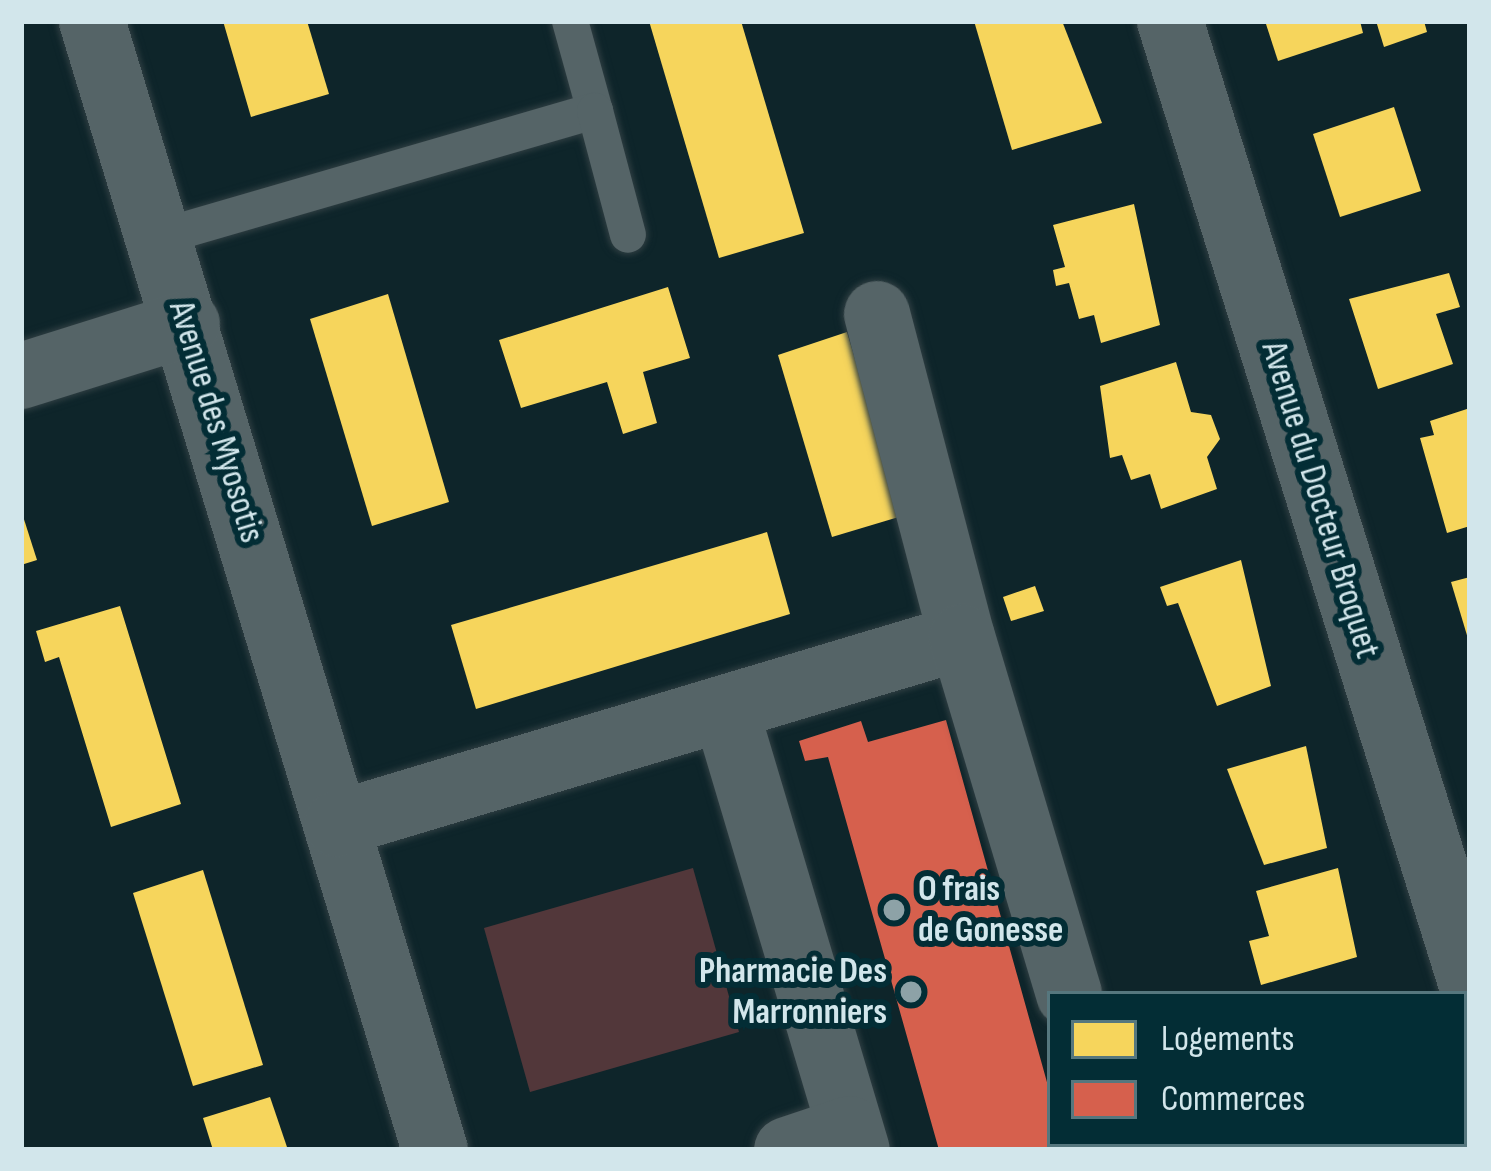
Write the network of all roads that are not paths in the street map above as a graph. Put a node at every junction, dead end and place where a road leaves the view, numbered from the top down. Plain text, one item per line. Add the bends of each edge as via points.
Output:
1 (92, 21) edge
2 (570, 21) edge
3 (1170, 21) edge
4 (595, 111) junction
5 (628, 235) dead end
6 (160, 237) junction
7 (877, 314) dead end
8 (187, 324) junction
9 (21, 376) edge
10 (962, 637) junction
11 (725, 708) junction
12 (337, 824) junction
13 (1470, 979) edge
14 (1068, 991) edge
15 (853, 1140) edge
16 (435, 1150) edge
17 (787, 1150) edge

1 - 6 street, Avenue des Myosotis
2 - 4 lane
3 - 13 street, Avenue du Docteur Broquet
4 - 5 lane
4 - 6 lane
6 - 8 street, Avenue des Myosotis
7 - 10 street
8 - 9 street
8 - 12 street, Avenue des Myosotis
10 - 11 street
10 - 14 street
11 - 12 street
11 - 15 street
12 - 16 street, Avenue des Myosotis
15 - 17 street

